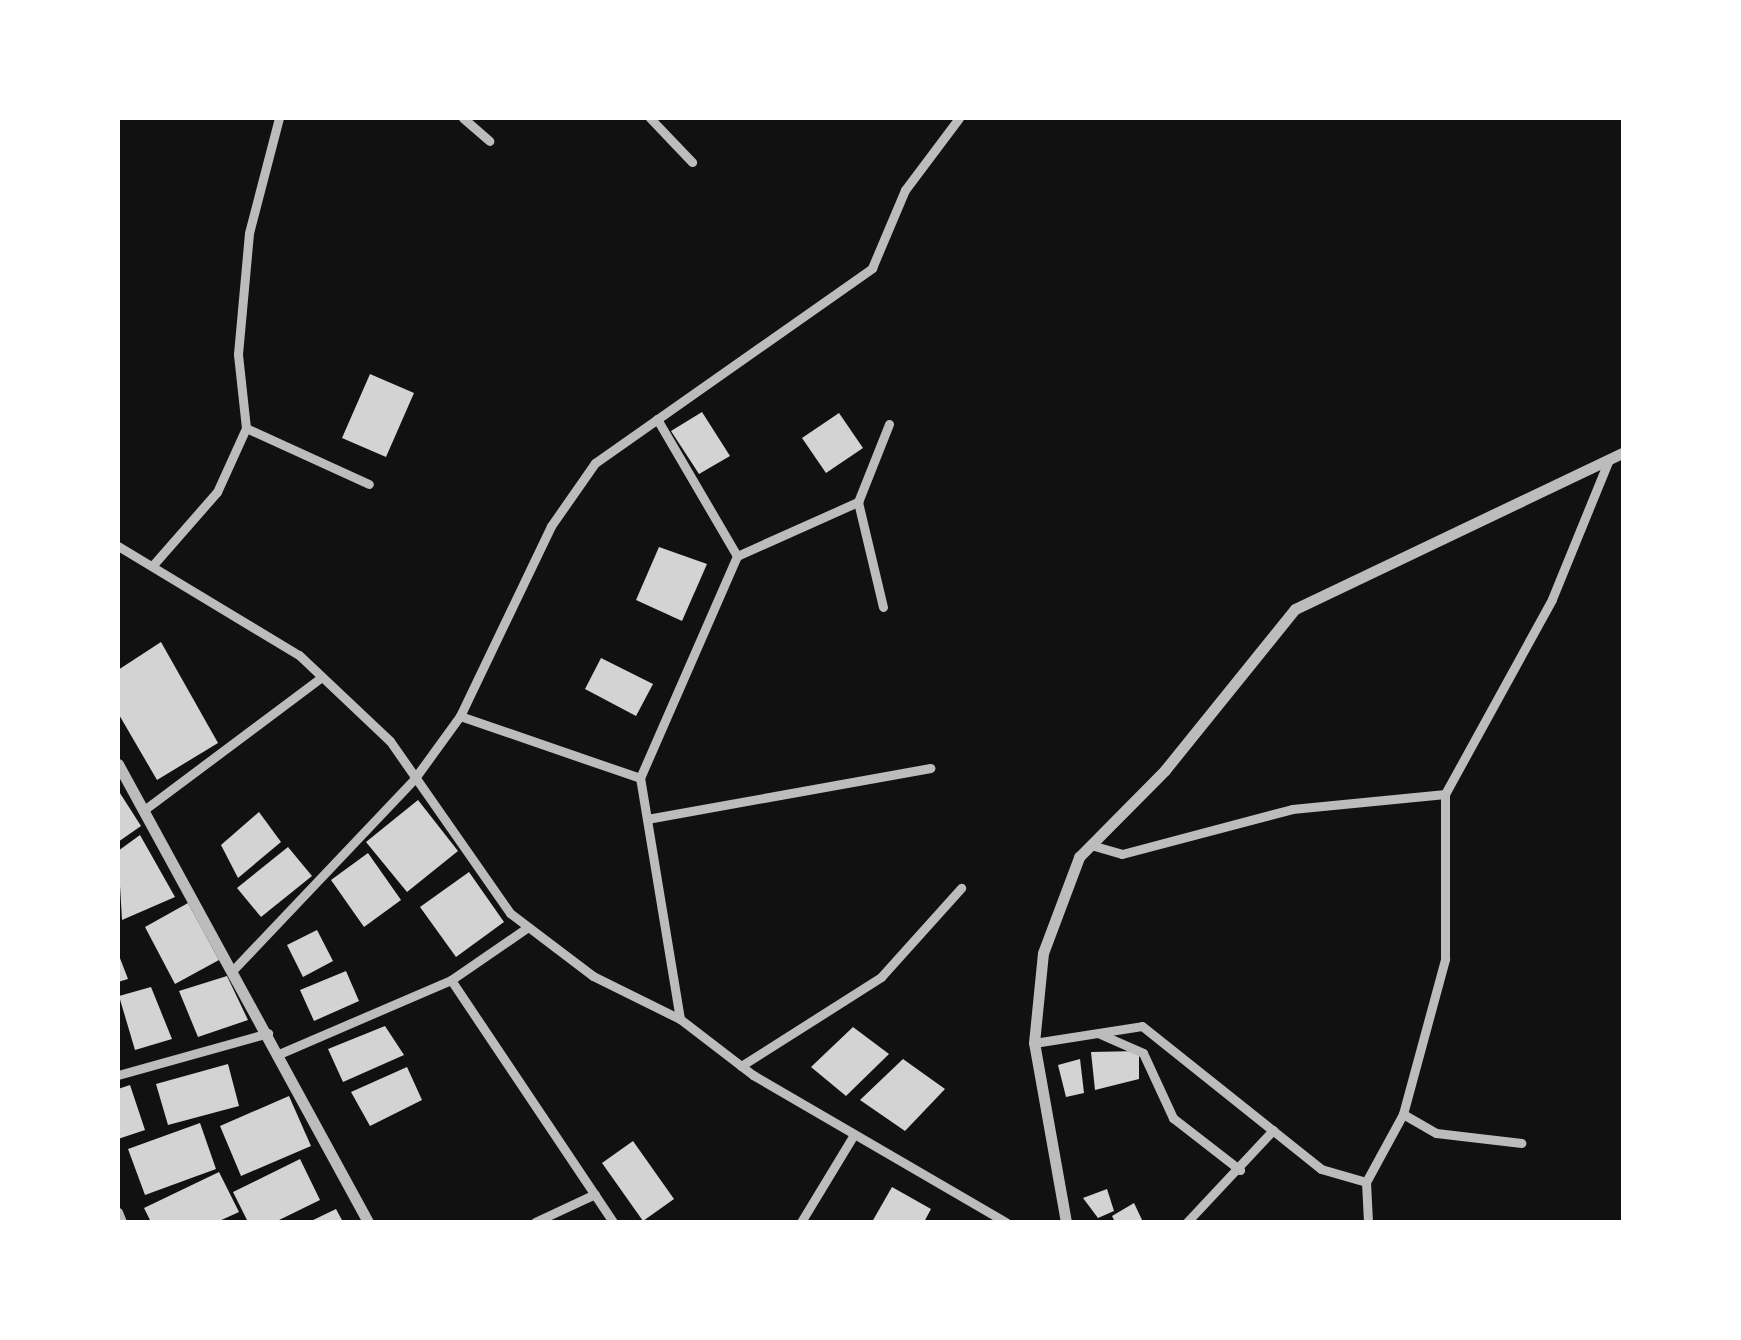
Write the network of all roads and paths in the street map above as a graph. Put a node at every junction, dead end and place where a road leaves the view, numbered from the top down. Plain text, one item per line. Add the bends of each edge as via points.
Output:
1 (279, 118) edge
2 (650, 118) edge
3 (959, 118) edge
4 (470, 120) edge
5 (490, 141) dead end
6 (692, 162) dead end
7 (657, 419) junction
8 (888, 424) dead end
9 (246, 428) junction
10 (1624, 452) edge
11 (1609, 459) junction
12 (368, 484) dead end
13 (858, 502) junction
14 (118, 546) edge
15 (737, 556) junction
16 (153, 565) junction
17 (883, 606) dead end
18 (322, 677) junction
19 (460, 716) junction
20 (118, 764) edge
21 (930, 768) dead end
22 (415, 778) junction
23 (640, 778) junction
24 (1445, 794) junction
25 (144, 810) junction
26 (647, 819) junction
27 (1090, 846) junction
28 (961, 888) dead end
29 (528, 927) junction
30 (234, 968) junction
31 (451, 980) junction
32 (680, 1019) junction
33 (268, 1032) junction
34 (1099, 1033) junction
35 (1034, 1043) junction
36 (279, 1054) junction
37 (741, 1066) junction
38 (118, 1075) edge
39 (1404, 1114) junction
40 (1273, 1130) junction
41 (853, 1136) junction
42 (1521, 1143) dead end
43 (1240, 1170) junction
44 (1366, 1182) junction
45 (594, 1194) junction
46 (118, 1212) edge
47 (122, 1222) edge
48 (368, 1222) edge
49 (535, 1222) edge
50 (613, 1222) edge
51 (801, 1222) edge
52 (1006, 1222) edge
53 (1066, 1222) edge
54 (1187, 1222) edge
55 (1368, 1222) edge

1 - 9 street via 249,234 238,354
2 - 6 street
3 - 7 street via 905,190 872,268
4 - 5 street
7 - 15 street
7 - 19 street via 595,463 551,526
8 - 13 street
9 - 12 street
9 - 16 street via 217,492
10 - 11 street
11 - 24 street via 1552,599
11 - 27 street via 1294,609 1165,770
13 - 15 street
13 - 17 street
14 - 16 street
15 - 23 street
16 - 18 street
18 - 22 street
18 - 25 street
19 - 22 street
19 - 23 street
20 - 25 street
21 - 26 street
22 - 29 street
22 - 30 street
23 - 26 street
24 - 27 street via 1292,810 1122,854
24 - 39 street via 1445,958
25 - 30 street
26 - 32 street
27 - 35 street via 1043,953
28 - 37 street via 881,977
29 - 31 street
29 - 32 street via 593,976
30 - 33 street
31 - 36 street
31 - 45 street
32 - 37 street
33 - 36 street
33 - 38 street
34 - 35 street
34 - 40 street via 1142,1026
34 - 43 street via 1143,1052 1172,1118
35 - 53 street
36 - 48 street
37 - 41 street
39 - 42 street via 1436,1133
39 - 44 street
40 - 43 street
40 - 44 street via 1321,1169
41 - 51 street
41 - 52 street
43 - 54 street
44 - 55 street
45 - 49 street
45 - 50 street
46 - 47 street

